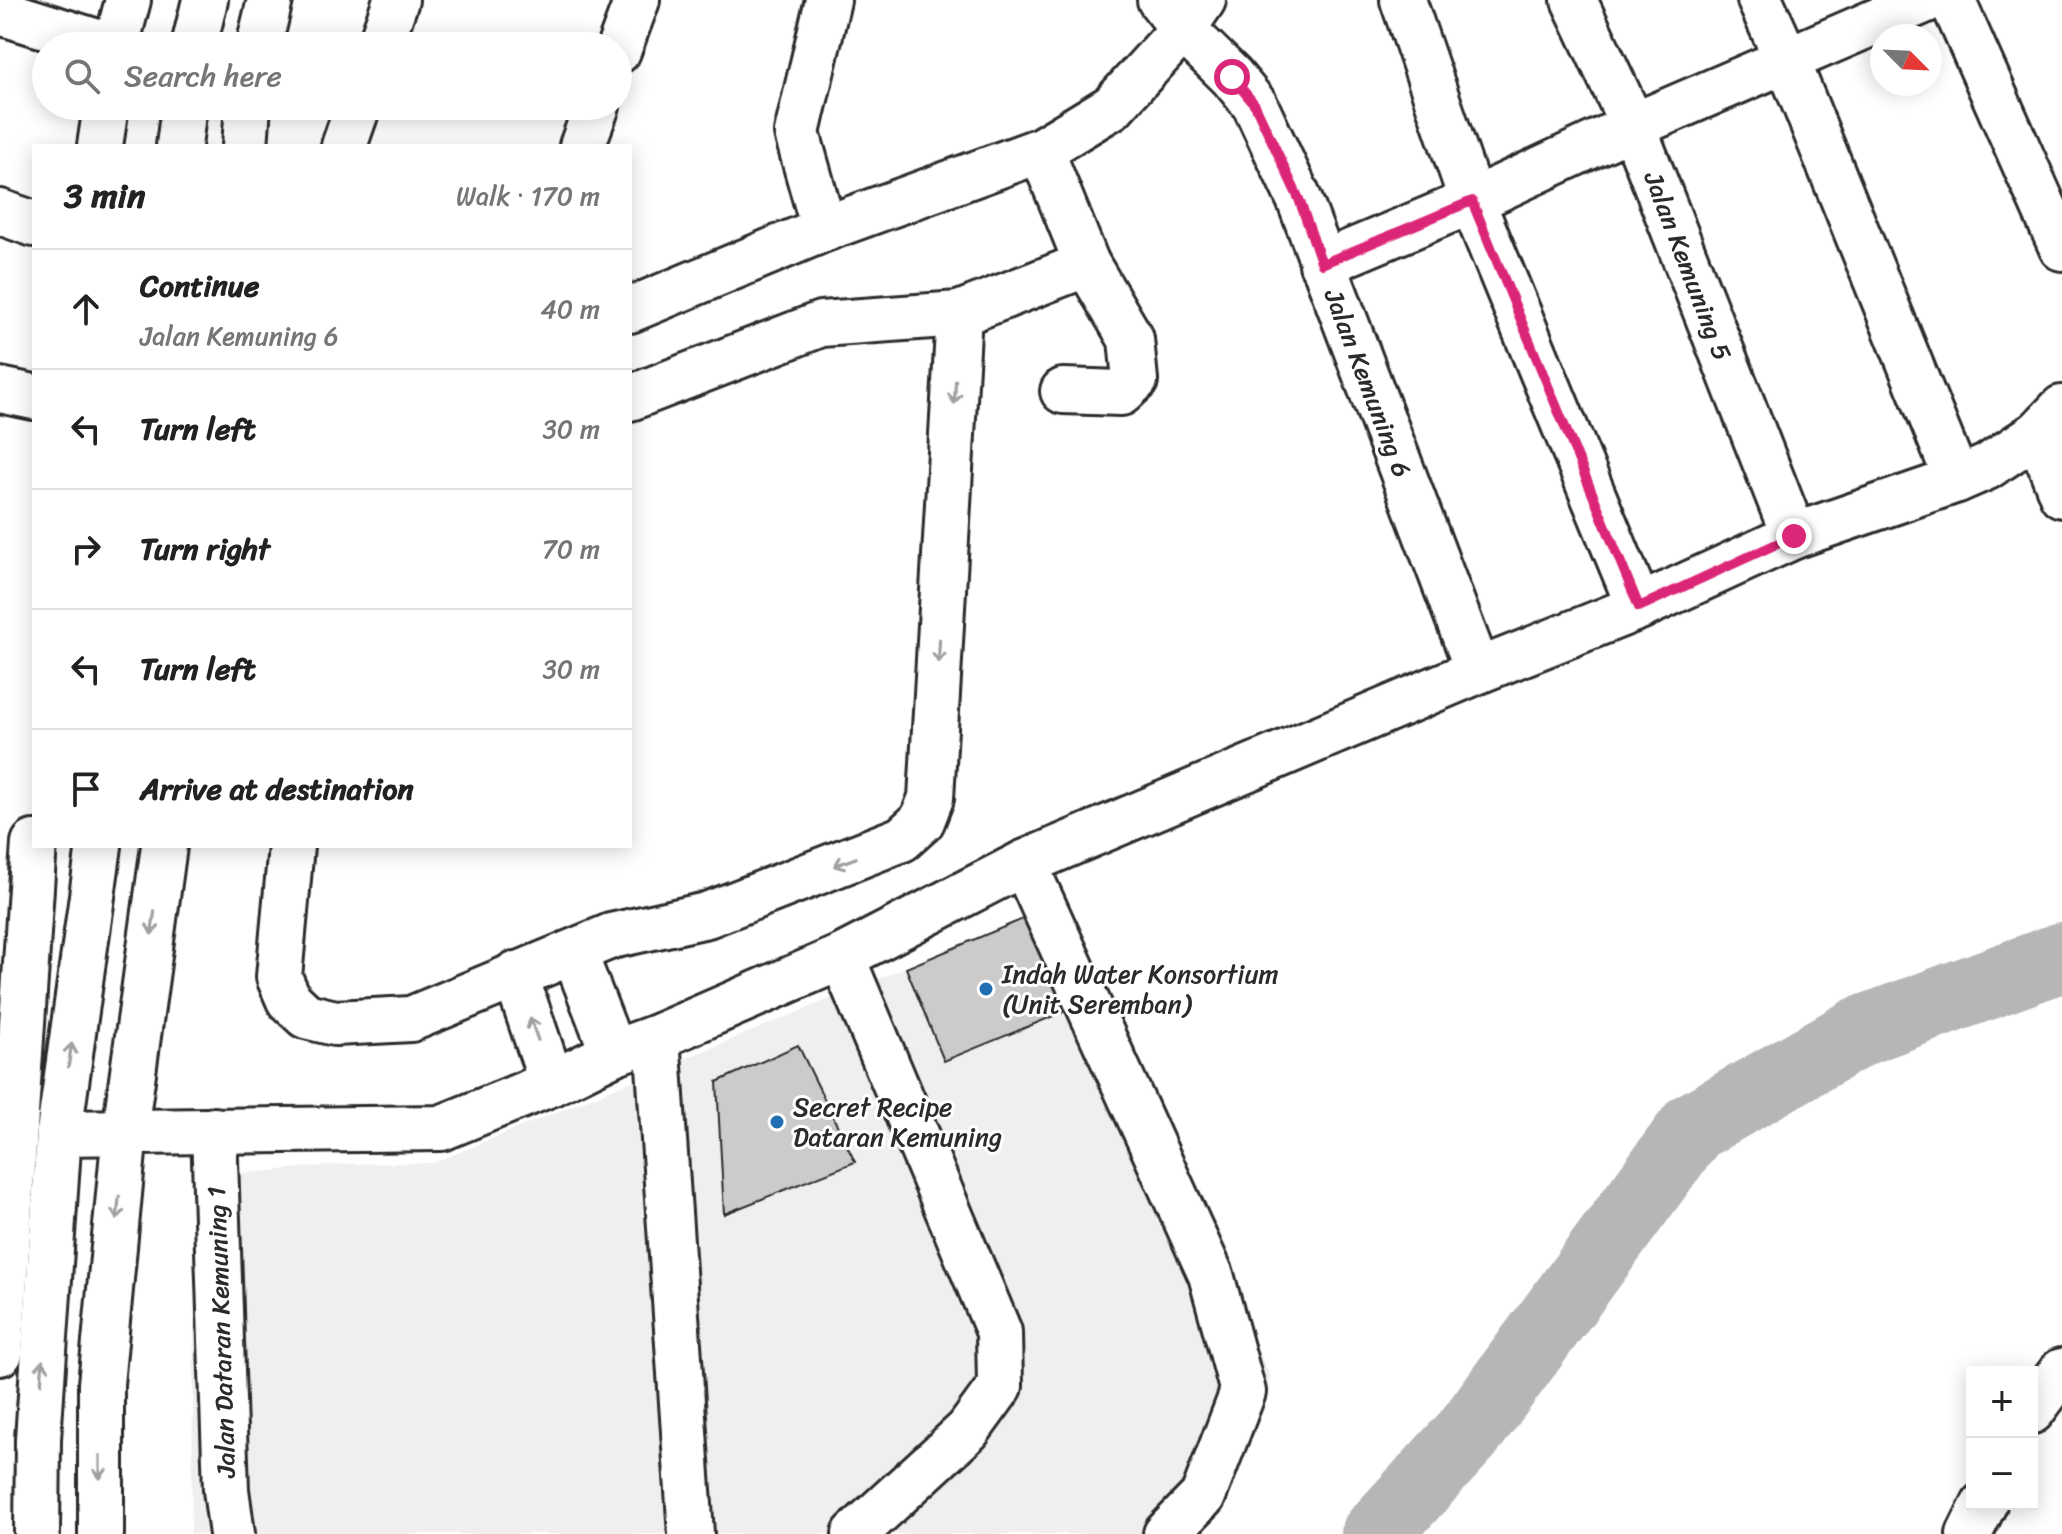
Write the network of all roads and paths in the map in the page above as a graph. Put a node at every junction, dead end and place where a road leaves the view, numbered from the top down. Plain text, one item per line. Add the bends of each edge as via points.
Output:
1 (128, 0) edge
2 (205, 0) edge
3 (270, 0) edge
4 (396, 0) edge
5 (637, 0) edge
6 (828, 0) edge
7 (1403, 0) edge
8 (1574, 0) edge
9 (1760, 0) edge
10 (1926, 0) edge
11 (1952, 0) edge
12 (1182, 10) edge
13 (0, 12) edge
14 (65, 32) edge
15 (120, 32) edge
16 (197, 32) edge
17 (262, 32) edge
18 (385, 32) edge
19 (625, 32) edge
20 (1787, 60) junction
21 (104, 120) edge
22 (182, 120) edge
23 (247, 120) edge
24 (353, 120) edge
25 (592, 120) edge
26 (1633, 126) junction
27 (100, 144) edge
28 (179, 144) edge
29 (245, 144) edge
30 (345, 144) edge
31 (583, 144) edge
32 (1041, 150) junction
33 (1472, 201) junction
34 (0, 212) edge
35 (32, 223) edge
36 (824, 229) junction
37 (2062, 248) edge
38 (1087, 264) junction
39 (1322, 264) junction
40 (632, 309) edge
41 (959, 314) junction
42 (0, 390) edge
43 (1063, 391) dead end
44 (32, 397) edge
45 (632, 397) edge
46 (2050, 420) edge
47 (1957, 480) junction
48 (2062, 495) edge
49 (1794, 536) junction
50 (1639, 607) junction
51 (1478, 671) junction
52 (33, 848) edge
53 (99, 848) edge
54 (164, 848) edge
55 (291, 848) edge
56 (1024, 863) junction
57 (574, 952) junction
58 (842, 957) junction
59 (13, 968) edge
60 (515, 974) junction
61 (657, 1037) junction
62 (613, 1053) junction
63 (552, 1083) junction
64 (214, 1130) junction
65 (125, 1131) junction
66 (59, 1133) junction
67 (0, 1353) edge
68 (2062, 1371) edge
69 (2038, 1403) edge
70 (1981, 1510) edge
71 (37, 1534) edge
72 (101, 1534) edge
73 (232, 1534) edge
74 (691, 1534) edge
75 (855, 1534) edge
76 (1166, 1534) edge
77 (1969, 1534) edge

1 - 15 street
2 - 16 street
3 - 17 street
4 - 18 street
5 - 19 street
6 - 36 street via 797,133
7 - 33 street
8 - 26 street, Jalan Kemuning 5
9 - 20 street
10 - 20 street
11 - 37 street
12 - 32 street via 1112,107
12 - 39 street, Jalan Kemuning 6 via 1255,105 1299,199
13 - 14 street
20 - 26 street
20 - 47 street
21 - 27 street
22 - 28 street
23 - 29 street
24 - 30 street
25 - 31 street
26 - 33 street
26 - 49 street, Jalan Kemuning 5
32 - 36 street
32 - 38 street
33 - 39 street
33 - 50 street
34 - 35 street
36 - 40 street
38 - 41 street
38 - 43 street via 1131,339 1135,380 1121,393
39 - 51 street, Jalan Kemuning 6
41 - 45 street via 821,324
41 -> 57 street via 931,798 922,821 902,839 707,915 611,936
42 - 44 street
46 - 47 street via 1987,467
46 - 48 street
47 - 49 street
49 - 50 street
50 - 51 street
51 - 56 street
52 - 59 street
66 -> 53 street
54 -> 65 street
55 - 60 street via 279,977 289,1000 306,1016 335,1023 411,1019
56 - 58 street
56 - 76 street via 1211,1275 1243,1392 1203,1496
57 - 60 street
57 - 62 street
58 - 61 street
58 - 75 street via 999,1332 1000,1386 968,1430
59 - 67 street
63 -> 60 street
61 - 62 street
61 - 74 street
62 - 63 street
63 - 64 street via 441,1128
64 - 65 street
64 - 73 street, Jalan Dataran Kemuning 1 via 226,1490
65 - 66 street
65 -> 72 street via 101,1384
71 -> 66 street via 38,1439
68 - 69 street
70 - 77 street

